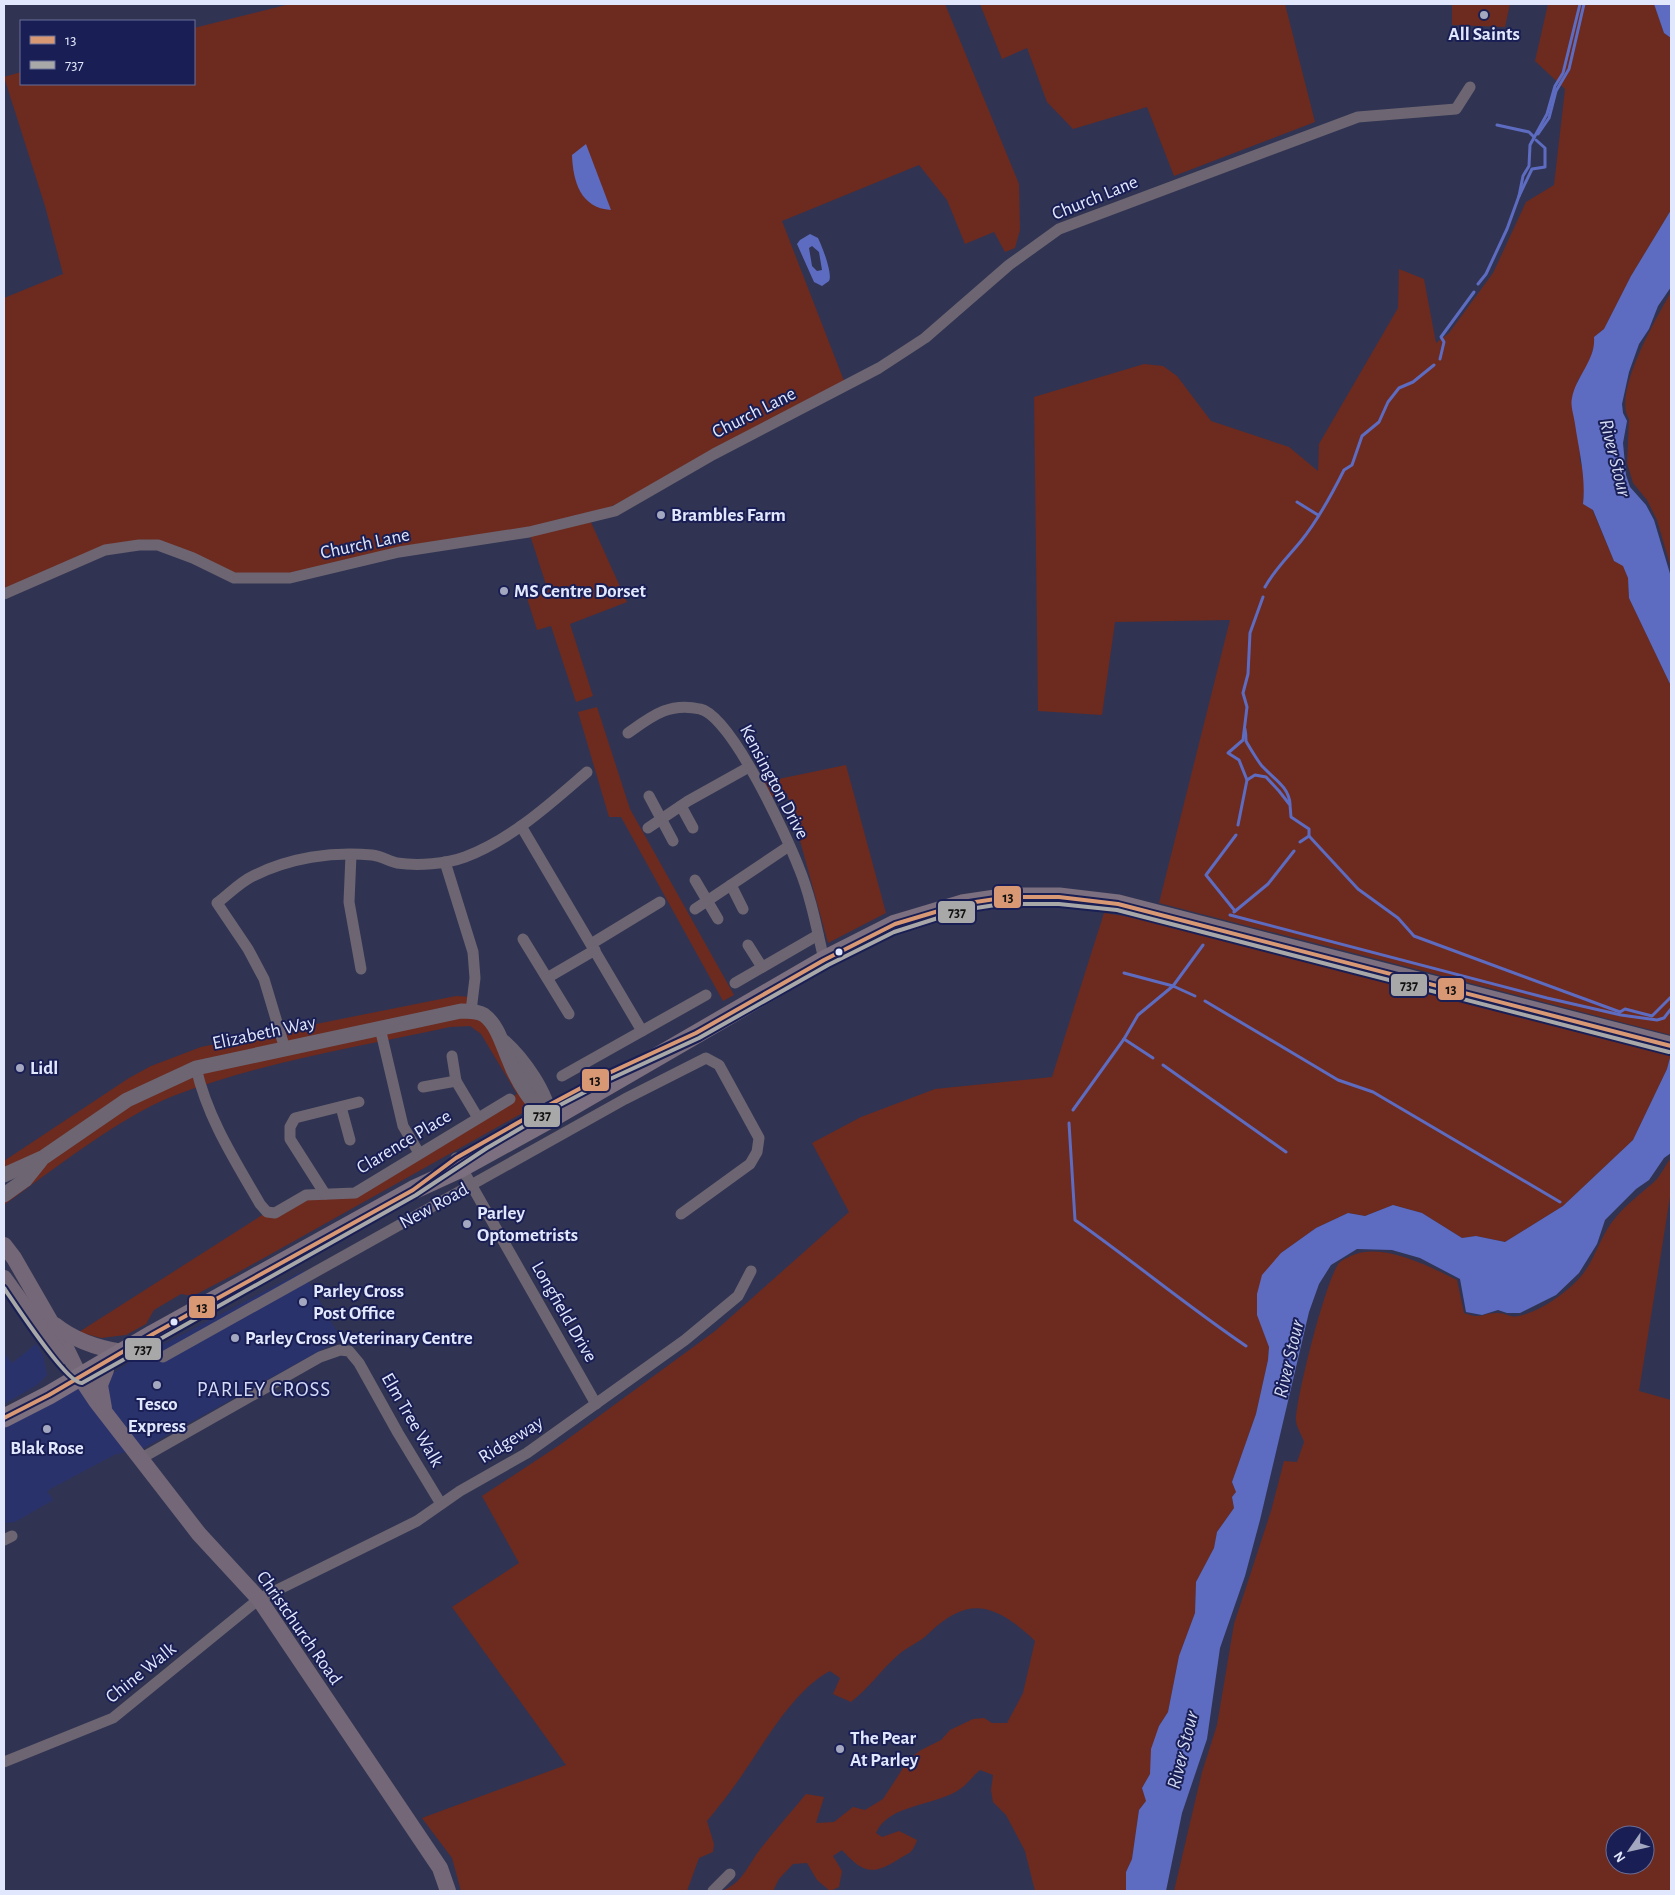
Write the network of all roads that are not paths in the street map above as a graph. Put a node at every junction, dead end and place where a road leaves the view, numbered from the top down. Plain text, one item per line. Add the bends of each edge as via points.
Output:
1 (1470, 87) dead end
2 (4, 594) edge
3 (628, 732) dead end
4 (749, 766) junction
5 (587, 772) dead end
6 (648, 796) dead end
7 (681, 806) junction
8 (661, 820) junction
9 (521, 826) junction
10 (648, 828) dead end
11 (693, 828) dead end
12 (673, 841) dead end
13 (789, 846) junction
14 (351, 855) junction
15 (446, 862) junction
16 (696, 880) dead end
17 (731, 885) junction
18 (708, 900) junction
19 (660, 902) dead end
20 (695, 909) dead end
21 (743, 909) dead end
22 (718, 919) dead end
23 (818, 935) junction
24 (522, 940) dead end
25 (748, 945) dead end
26 (593, 947) junction
27 (824, 960) junction
28 (762, 967) junction
29 (361, 969) dead end
30 (546, 978) junction
31 (735, 983) dead end
32 (706, 995) dead end
33 (470, 1011) junction
34 (569, 1014) dead end
35 (380, 1028) junction
36 (642, 1031) junction
37 (1671, 1046) edge
38 (285, 1049) junction
39 (452, 1056) dead end
40 (196, 1068) junction
41 (562, 1076) dead end
42 (456, 1081) junction
43 (423, 1087) dead end
44 (510, 1099) dead end
45 (358, 1102) dead end
46 (341, 1107) junction
47 (546, 1111) junction
48 (478, 1118) junction
49 (350, 1140) dead end
50 (419, 1153) junction
51 (44, 1157) junction
52 (459, 1163) junction
53 (4, 1175) edge
54 (472, 1185) junction
55 (325, 1194) junction
56 (4, 1195) edge
57 (681, 1214) dead end
58 (4, 1245) edge
59 (287, 1260) junction
60 (751, 1271) dead end
61 (4, 1278) edge
62 (50, 1320) junction
63 (122, 1352) junction
64 (163, 1357) dead end
65 (106, 1370) junction
66 (81, 1379) junction
67 (596, 1404) junction
68 (4, 1418) edge
69 (108, 1419) junction
70 (140, 1459) junction
71 (442, 1504) junction
72 (259, 1599) junction
73 (4, 1762) edge
74 (730, 1874) dead end
75 (448, 1891) edge
76 (713, 1891) edge

1 - 2 street, Church Lane via 1456,109 1358,117 1059,230 1009,265 925,338 879,368 714,454 615,511 529,532 399,552 290,578 234,578 158,545 139,544 105,550
3 - 4 street, Kensington Drive via 674,706 702,709 721,722
4 - 7 street
4 - 13 street, Kensington Drive
5 - 9 street
6 - 8 street
7 - 8 street
7 - 11 street
8 - 10 street
8 - 12 street
9 - 15 street via 466,857
9 - 26 street
13 - 17 street
13 - 23 street, Kensington Drive via 800,869
14 - 15 street via 374,856 397,863
14 - 29 street via 348,902
14 - 38 street via 330,854 252,876 217,904 264,979
15 - 33 street via 472,952 475,978
16 - 18 street
17 - 18 street
17 - 21 street
18 - 20 street
18 - 22 street
19 - 26 street
23 - 27 street, Kensington Drive
23 - 28 street
24 - 30 street
25 - 28 street
26 - 30 street
26 - 36 street
27 - 37 main road, New Road via 895,924 962,904 1009,897 1059,897 1118,904
27 - 47 main road, New Road via 696,1033 609,1073
28 - 31 street
30 - 34 street
32 - 36 street
33 - 35 street, Elizabeth Way
33 - 47 street via 485,1016 501,1039 510,1064
35 - 38 street, Elizabeth Way
35 - 50 street via 403,1126
36 - 41 street
38 - 40 street, Elizabeth Way
39 - 42 street
40 - 51 street, Elizabeth Way via 127,1100
40 - 55 street, Clarence Place via 202,1097 212,1120 267,1212 275,1213 306,1195
42 - 43 street
42 - 48 street
44 - 48 street, Clarence Place
45 - 46 street
46 - 49 street
46 - 55 street via 295,1118 290,1127 290,1139
47 - 52 main road, New Road
48 - 50 street, Clarence Place
50 - 55 street, Clarence Place via 355,1193
51 - 53 street, Elizabeth Way
51 - 56 street, Elizabeth Way via 25,1180
52 - 54 street, Longfield Drive
52 - 59 main road, New Road
54 - 57 street, New Road via 706,1058 719,1065 759,1138 758,1152 750,1164
54 - 64 street, New Road
54 - 67 street, Longfield Drive
58 - 62 main road, Christchurch Road
59 - 63 main road, New Road
59 - 65 main road, New Road via 231,1300
60 - 67 street, Ridgeway via 738,1296 685,1340
61 - 66 main road, Christchurch Road via 59,1355
62 - 63 main road via 68,1335
62 - 66 main road, Christchurch Road
63 - 66 main road, New Road
65 - 66 main road, New Road
65 - 69 main road via 100,1393
66 - 68 main road, New Road
66 - 69 main road, Christchurch Road
67 - 71 street, Ridgeway via 527,1453
69 - 70 main road, Christchurch Road
70 - 71 street, Elm Tree Walk via 320,1358 340,1350 349,1351
70 - 72 main road, Christchurch Road via 199,1534
71 - 72 street, Ridgeway via 417,1521
72 - 73 street, Chine Walk via 113,1718
72 - 75 main road, Christchurch Road via 440,1868
74 - 76 street

